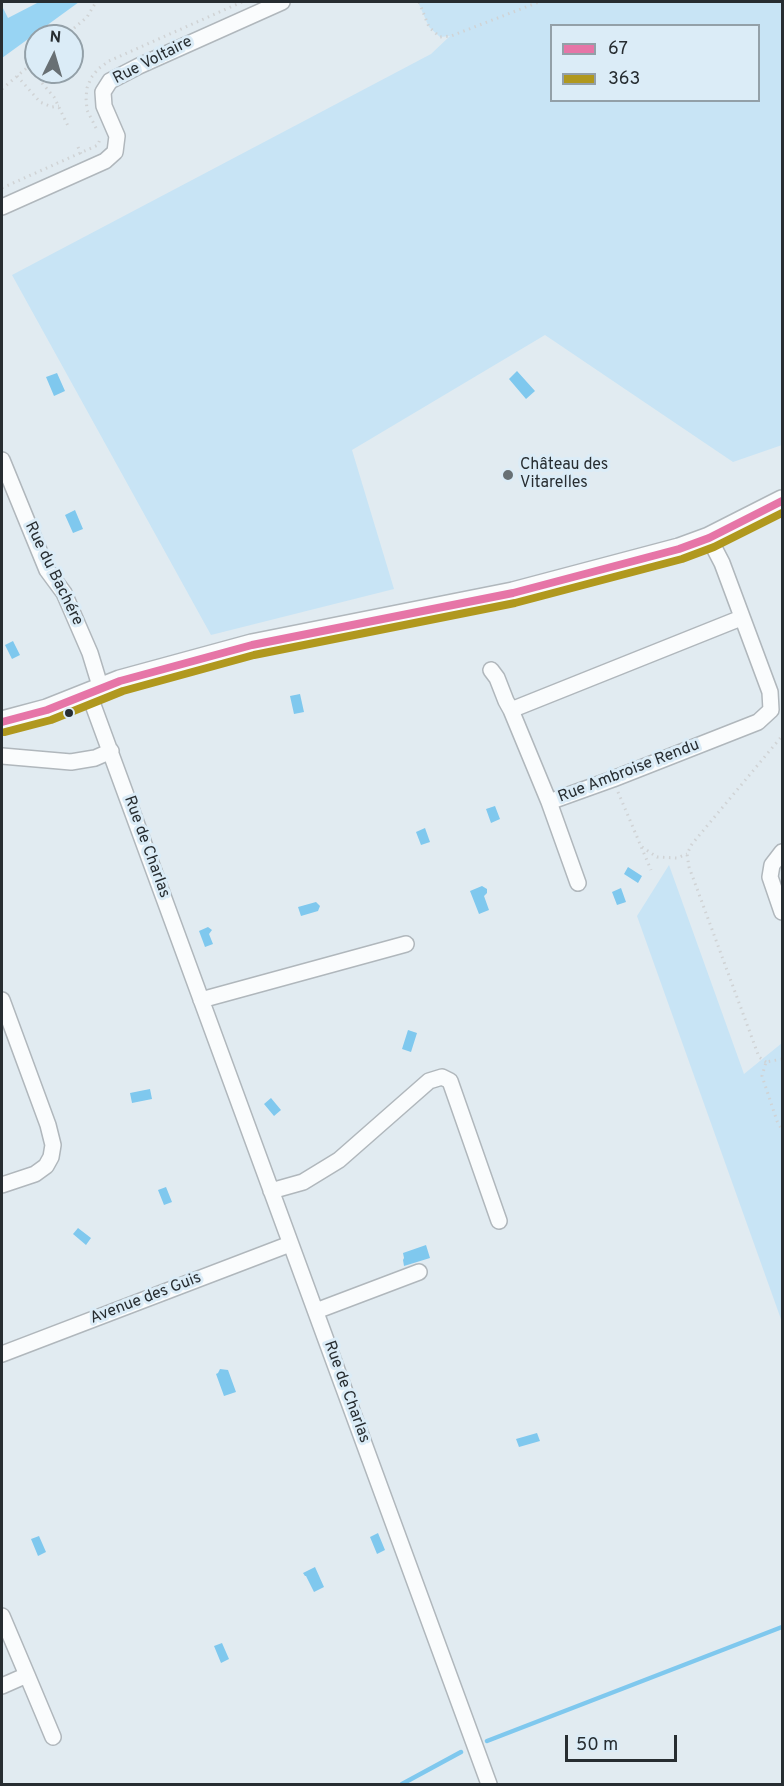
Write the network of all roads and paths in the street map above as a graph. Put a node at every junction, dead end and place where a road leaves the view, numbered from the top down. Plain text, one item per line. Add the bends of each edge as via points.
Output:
1 (96, 2) edge
2 (282, 2) edge
3 (419, 2) edge
4 (539, 2) edge
5 (79, 24) edge
6 (24, 69) edge
7 (17, 75) junction
8 (43, 84) edge
9 (2, 89) edge
10 (59, 106) junction
11 (69, 128) dead end
12 (2, 207) edge
13 (2, 460) edge
14 (783, 501) edge
15 (709, 538) junction
16 (741, 618) junction
17 (491, 670) dead end
18 (95, 691) junction
19 (511, 710) junction
20 (777, 714) edge
21 (2, 722) edge
22 (783, 736) edge
23 (111, 751) junction
24 (2, 756) edge
25 (613, 779) junction
26 (549, 802) junction
27 (641, 846) junction
28 (783, 852) edge
29 (687, 854) junction
30 (651, 870) dead end
31 (578, 884) dead end
32 (783, 912) edge
33 (406, 944) dead end
34 (2, 1000) edge
35 (201, 1000) junction
36 (7, 1022) edge
37 (783, 1059) edge
38 (766, 1062) junction
39 (783, 1130) edge
40 (2, 1185) edge
41 (271, 1191) junction
42 (499, 1221) dead end
43 (290, 1244) junction
44 (419, 1272) dead end
45 (316, 1311) junction
46 (2, 1354) edge
47 (2, 1616) edge
48 (27, 1675) junction
49 (2, 1686) edge
50 (53, 1737) dead end
51 (489, 1785) edge

1 - 5 path
2 - 12 street, Rue Voltaire via 110,81 103,92 104,106 117,136 115,152 105,161
3 - 4 path via 429,27 440,38
6 - 7 path
7 - 9 path
7 - 10 path via 40,102
8 - 10 path
10 - 11 path
13 - 18 street, Rue du Bachére via 47,570 64,593 90,653
14 - 15 main road
15 - 16 street, Rue Ambroise Rendu
15 - 18 main road via 513,593 252,645
16 - 19 street
16 - 20 street, Rue Ambroise Rendu
17 - 19 street, Rue Ambroise Rendu
18 - 21 main road
18 - 23 street, Rue de Charlas
19 - 26 street, Rue Ambroise Rendu
20 - 25 street, Rue Ambroise Rendu
22 - 29 path
23 - 24 street via 71,762
23 - 35 street, Rue de Charlas
25 - 26 street, Rue Ambroise Rendu
25 - 27 path
26 - 31 street
27 - 29 path via 657,857
27 - 30 path
28 - 32 street via 772,865 770,877
29 - 38 path via 759,1057
33 - 35 street
34 - 36 street
35 - 41 street, Rue de Charlas
36 - 40 street via 53,1145 46,1167
37 - 38 path
38 - 39 path via 762,1076
41 - 42 street via 303,1182 339,1160 429,1081 442,1077 450,1082
41 - 43 street, Rue de Charlas
43 - 45 street, Rue de Charlas
43 - 46 street, Avenue des Guis
44 - 45 street
45 - 51 street, Rue de Charlas
47 - 48 street
48 - 49 street
48 - 50 street

